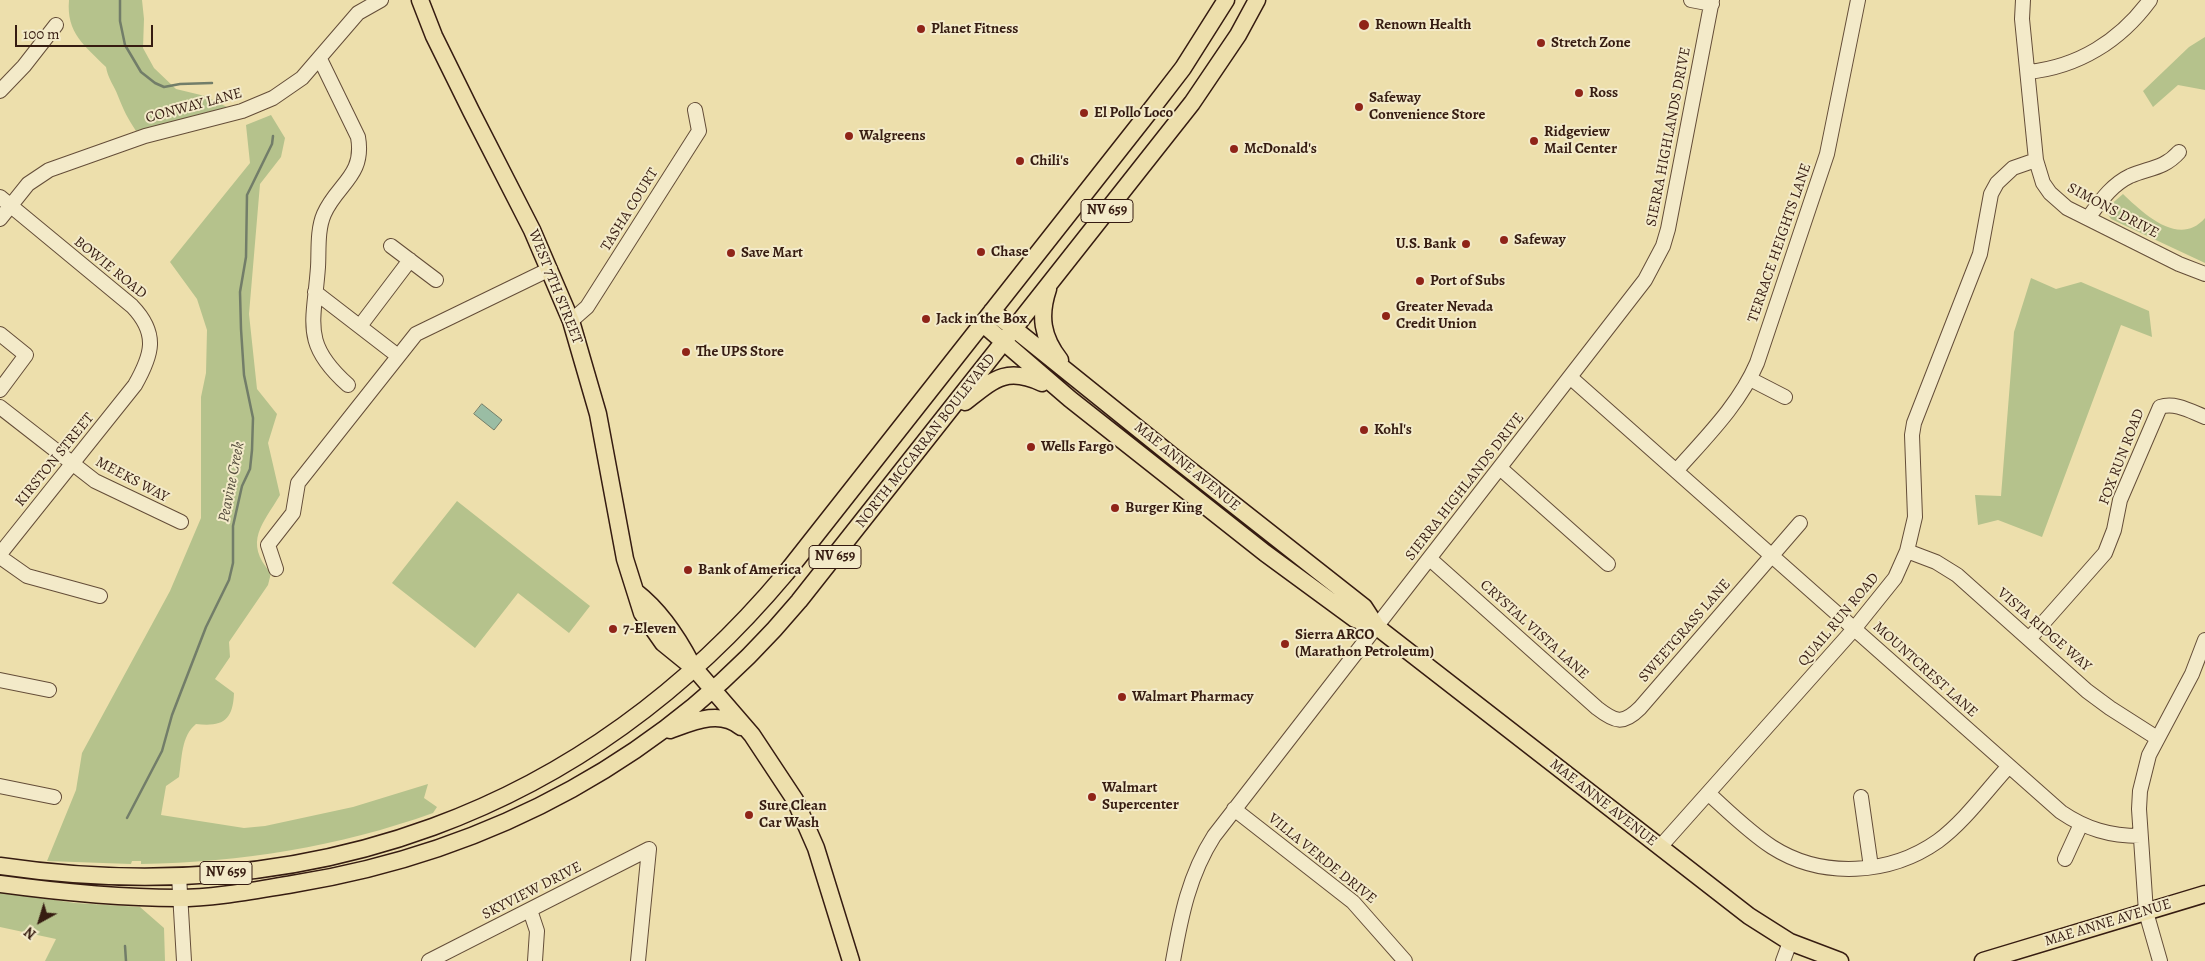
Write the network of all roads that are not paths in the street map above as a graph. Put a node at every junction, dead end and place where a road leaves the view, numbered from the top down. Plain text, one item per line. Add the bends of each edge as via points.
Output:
1 (381, 0) edge
2 (420, 0) edge
3 (1226, 0) edge
4 (1243, 0) edge
5 (1257, 0) edge
6 (1691, 0) edge
7 (1858, 0) edge
8 (2023, 0) edge
9 (2150, 0) edge
10 (1712, 2) edge
11 (1246, 20) junction
12 (56, 25) dead end
13 (320, 59) junction
14 (2028, 72) junction
15 (0, 91) edge
16 (695, 110) dead end
17 (2179, 152) dead end
18 (2036, 160) junction
19 (5, 201) edge
20 (0, 218) edge
21 (2088, 218) junction
22 (391, 246) dead end
23 (410, 260) junction
24 (1063, 267) junction
25 (550, 269) junction
26 (2205, 274) edge
27 (436, 280) dead end
28 (315, 292) junction
29 (988, 318) junction
30 (571, 321) junction
31 (360, 326) junction
32 (1014, 329) junction
33 (0, 334) edge
34 (1003, 344) junction
35 (398, 356) junction
36 (1070, 373) junction
37 (1570, 377) junction
38 (1750, 379) junction
39 (135, 385) joint
40 (348, 385) dead end
41 (0, 390) edge
42 (1785, 397) dead end
43 (1070, 399) junction
44 (0, 406) edge
45 (947, 415) junction
46 (2205, 416) edge
47 (73, 465) junction
48 (1500, 468) junction
49 (1676, 471) junction
50 (181, 522) dead end
51 (1800, 523) dead end
52 (1907, 552) junction
53 (0, 556) edge
54 (1771, 556) junction
55 (1430, 560) junction
56 (1608, 564) dead end
57 (276, 569) dead end
58 (100, 596) dead end
59 (1377, 627) junction
60 (1854, 629) junction
61 (2029, 639) junction
62 (2205, 640) edge
63 (695, 669) junction
64 (0, 680) edge
65 (713, 689) junction
66 (49, 690) dead end
67 (1620, 720) joint
68 (660, 733) junction
69 (752, 736) junction
70 (2157, 738) junction
71 (2009, 766) junction
72 (0, 786) edge
73 (1708, 794) junction
74 (54, 797) dead end
75 (1861, 797) dead end
76 (1234, 809) junction
77 (2081, 824) junction
78 (2140, 836) junction
79 (1660, 847) junction
80 (2065, 859) dead end
81 (0, 866) edge
82 (1871, 867) junction
83 (179, 876) junction
84 (0, 884) edge
85 (2205, 894) edge
86 (180, 898) junction
87 (530, 910) junction
88 (2146, 912) junction
89 (1790, 942) junction
90 (184, 961) edge
91 (429, 961) edge
92 (535, 961) edge
93 (638, 961) edge
94 (851, 961) edge
95 (1173, 961) edge
96 (1405, 961) edge
97 (1782, 961) edge
98 (1840, 961) edge
99 (1982, 961) edge
100 (2160, 961) edge

1 - 13 street, CONWAY LANE via 358,12
2 - 25 main road, WEST 7TH STREET via 434,36
3 - 29 main road, NORTH MCCARRAN BOULEVARD / NV 659 via 1177,76
4 - 11 main road
5 - 11 main road, NORTH MCCARRAN BOULEVARD / NV 659
6 - 10 street
7 - 38 street, TERRACE HEIGHTS LANE via 1827,154
8 - 14 street, SIMONS DRIVE
9 - 14 street via 2130,24 2097,50 2063,66
10 - 37 street, SIERRA HIGHLANDS DRIVE via 1663,246 1645,280
11 - 24 main road, NORTH MCCARRAN BOULEVARD / NV 659 via 1192,103
12 - 15 street
13 - 19 street, CONWAY LANE via 287,90 261,105 145,136 49,170
13 - 28 street via 360,148 356,168 322,217
14 - 18 street, SIMONS DRIVE
16 - 30 street, TASHA COURT via 699,131 587,308
17 - 21 street via 2158,168 2117,184
18 - 21 street, SIMONS DRIVE via 2038,172 2050,193 2067,208
18 - 52 street, QUAIL RUN ROAD via 2013,168 1997,183 1991,194 1980,254 1914,423 1915,517
19 - 20 street, CONWAY LANE
19 - 39 street, BOWIE ROAD via 140,314 150,345 146,366
21 - 26 street, SIMONS DRIVE
22 - 23 street
23 - 27 street
23 - 31 street
24 - 32 main road, NORTH MCCARRAN BOULEVARD / NV 659
24 - 36 main road via 1049,285 1042,320 1048,342
25 - 30 main road, WEST 7TH STREET
25 - 35 street via 416,334
28 - 31 street
28 - 40 street via 312,315 318,348 323,360
29 - 32 main road, MAE ANNE AVENUE
29 - 34 main road, MAE ANNE AVENUE
29 - 63 main road, NORTH MCCARRAN BOULEVARD / NV 659 via 786,573 736,630
30 - 63 main road, WEST 7TH STREET via 598,414 625,559 642,612 658,637 676,656
31 - 35 street
32 - 34 main road, NORTH MCCARRAN BOULEVARD / NV 659
32 - 36 main road, MAE ANNE AVENUE
33 - 41 street via 26,355
34 - 43 main road, MAE ANNE AVENUE
34 - 45 main road, NORTH MCCARRAN BOULEVARD / NV 659
35 - 57 street via 298,483 293,513 268,545
36 - 59 main road, MAE ANNE AVENUE via 1364,607
37 - 48 street, SIERRA HIGHLANDS DRIVE
37 - 49 street, MOUNTCREST LANE
38 - 42 street
38 - 49 street, TERRACE HEIGHTS LANE via 1734,405
39 - 47 street, KIRSTON STREET
43 - 45 main road via 1031,378 1007,375 992,380
43 - 59 main road, MAE ANNE AVENUE via 1355,619
44 - 47 street, MEEKS WAY
45 - 65 main road, NORTH MCCARRAN BOULEVARD / NV 659 via 788,615
46 - 61 street, FOX RUN ROAD via 2177,406 2160,407 2120,500 2105,553
47 - 50 street, MEEKS WAY via 95,481
47 - 53 street, KIRSTON STREET
48 - 55 street, SIERRA HIGHLANDS DRIVE
48 - 56 street
49 - 54 street, MOUNTCREST LANE
51 - 54 street, SWEETGRASS LANE
52 - 60 street, QUAIL RUN ROAD via 1885,593
52 - 61 street, VISTA RIDGE WAY via 1948,568
53 - 58 street via 27,576
54 - 60 street, MOUNTCREST LANE
54 - 67 street, SWEETGRASS LANE via 1640,708 1631,717
55 - 59 street, SIERRA HIGHLANDS DRIVE
55 - 67 street, CRYSTAL VISTA LANE via 1597,708 1609,718
59 - 76 street, SIERRA HIGHLANDS DRIVE
59 - 79 main road, MAE ANNE AVENUE
60 - 71 street, MOUNTCREST LANE
60 - 73 street, QUAIL RUN ROAD
61 - 70 street, VISTA RIDGE WAY via 2110,708
62 - 70 street via 2192,674
63 - 65 main road, WEST 7TH STREET
63 - 83 main road, NORTH MCCARRAN BOULEVARD / NV 659 via 593,747 524,787 447,823 309,862 216,875
64 - 66 street
65 - 68 main road, NORTH MCCARRAN BOULEVARD / NV 659
65 - 69 main road, WEST 7TH STREET
68 - 69 main road via 712,718 738,724
68 - 86 main road, NORTH MCCARRAN BOULEVARD / NV 659 via 566,793 514,820 445,848 320,880
69 - 94 main road, WEST 7TH STREET via 795,800 810,830
70 - 78 street via 2140,791
71 - 77 street, MOUNTCREST LANE via 2061,812
71 - 82 street via 1938,840 1906,858
72 - 74 street
73 - 79 street, QUAIL RUN ROAD
73 - 82 street via 1758,838 1790,856 1822,866
75 - 82 street
76 - 95 street, SIERRA HIGHLANDS DRIVE via 1202,855 1180,919
76 - 96 street, VILLA VERDE DRIVE via 1353,902
77 - 78 street, MOUNTCREST LANE via 2112,834
77 - 80 street
78 - 88 street
79 - 89 main road, MAE ANNE AVENUE via 1749,916
81 - 83 main road, NORTH MCCARRAN BOULEVARD / NV 659 via 96,877
83 - 86 street
84 - 86 main road, NORTH MCCARRAN BOULEVARD / NV 659 via 70,893
85 - 88 main road, MAE ANNE AVENUE
86 - 90 street
87 - 91 street, SKYVIEW DRIVE
87 - 92 street via 537,931
87 - 93 street, SKYVIEW DRIVE via 649,849
88 - 99 main road, MAE ANNE AVENUE
88 - 100 street
89 - 97 street
89 - 98 main road, MAE ANNE AVENUE

